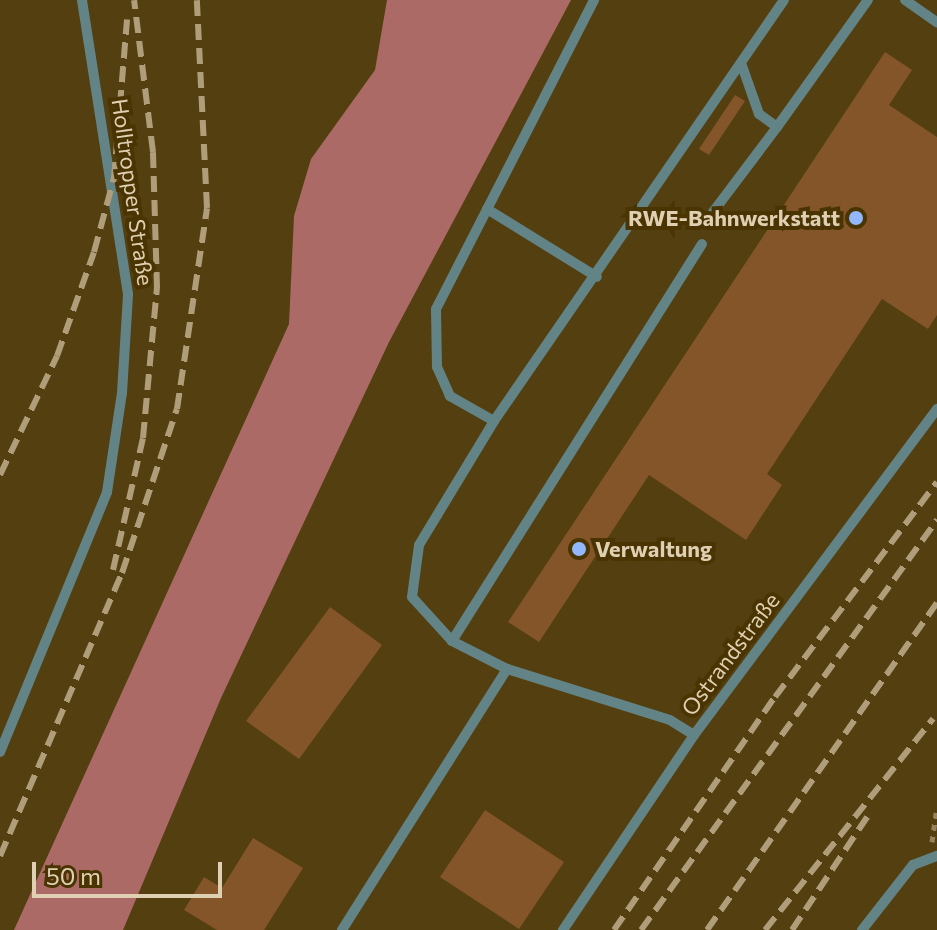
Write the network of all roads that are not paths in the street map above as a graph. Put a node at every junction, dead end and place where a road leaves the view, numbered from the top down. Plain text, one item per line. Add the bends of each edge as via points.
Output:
1 (82, 0) edge
2 (594, 0) edge
3 (784, 0) edge
4 (868, 0) edge
5 (905, 0) edge
6 (937, 22) edge
7 (741, 63) junction
8 (777, 127) junction
9 (487, 209) junction
10 (713, 212) dead end
11 (702, 244) dead end
12 (597, 277) junction
13 (937, 409) edge
14 (494, 421) junction
15 (452, 641) junction
16 (507, 669) junction
17 (694, 735) junction
18 (0, 752) edge
19 (934, 856) edge
20 (342, 930) edge
21 (563, 930) edge
22 (862, 930) edge

1 - 18 lane, Holltropper Straße via 128,294 122,393 107,492
2 - 9 lane
3 - 7 lane
4 - 8 lane
5 - 6 lane
7 - 8 lane via 759,114
7 - 12 lane
8 - 10 lane
9 - 12 lane
9 - 14 lane via 436,309 437,367 450,396
11 - 15 lane
12 - 14 lane
13 - 17 lane, Ostrandstraße
14 - 15 lane via 419,545 412,597
15 - 16 lane
16 - 17 lane via 670,720
16 - 20 lane
17 - 21 lane, Ostrandstraße
19 - 22 lane via 913,865

